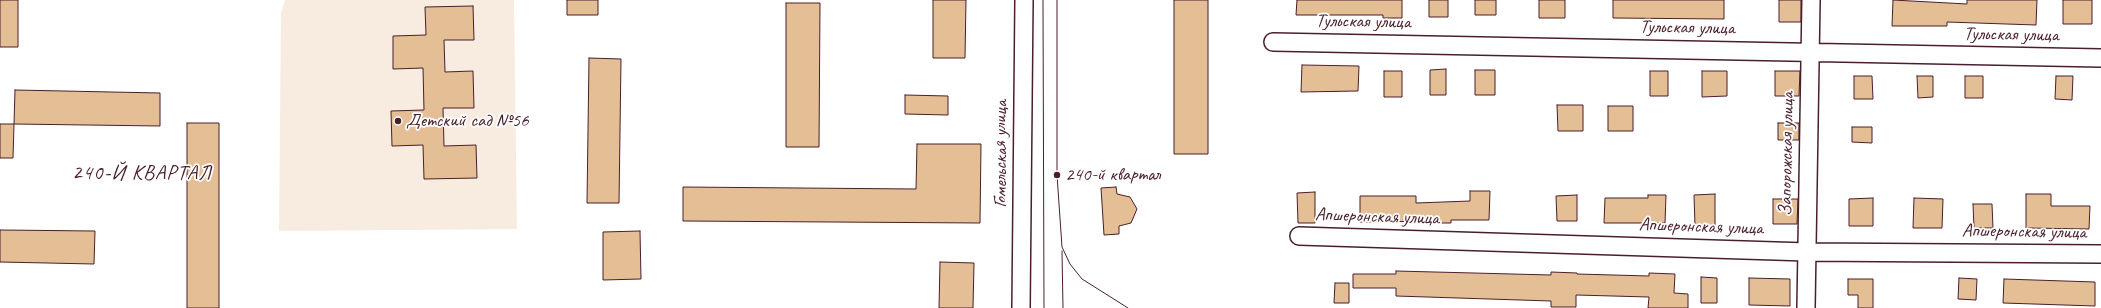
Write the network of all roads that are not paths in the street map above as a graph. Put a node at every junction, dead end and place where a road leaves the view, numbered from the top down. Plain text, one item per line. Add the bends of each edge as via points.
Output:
1 (1024, 0) edge
2 (1811, 0) edge
3 (1273, 42) dead end
4 (1810, 52) junction
5 (2101, 58) edge
6 (1299, 236) dead end
7 (1807, 252) junction
8 (2101, 254) edge
9 (1021, 308) edge
10 (1806, 308) edge

1 - 9 street, Гомельская улица
2 - 4 street, Запорожская улица
3 - 4 street, Тульская улица
4 - 5 street, Тульская улица
4 - 7 street, Запорожская улица
6 - 7 street, Апшеронская улица
7 - 8 street, Апшеронская улица
7 - 10 street, Запорожская улица

